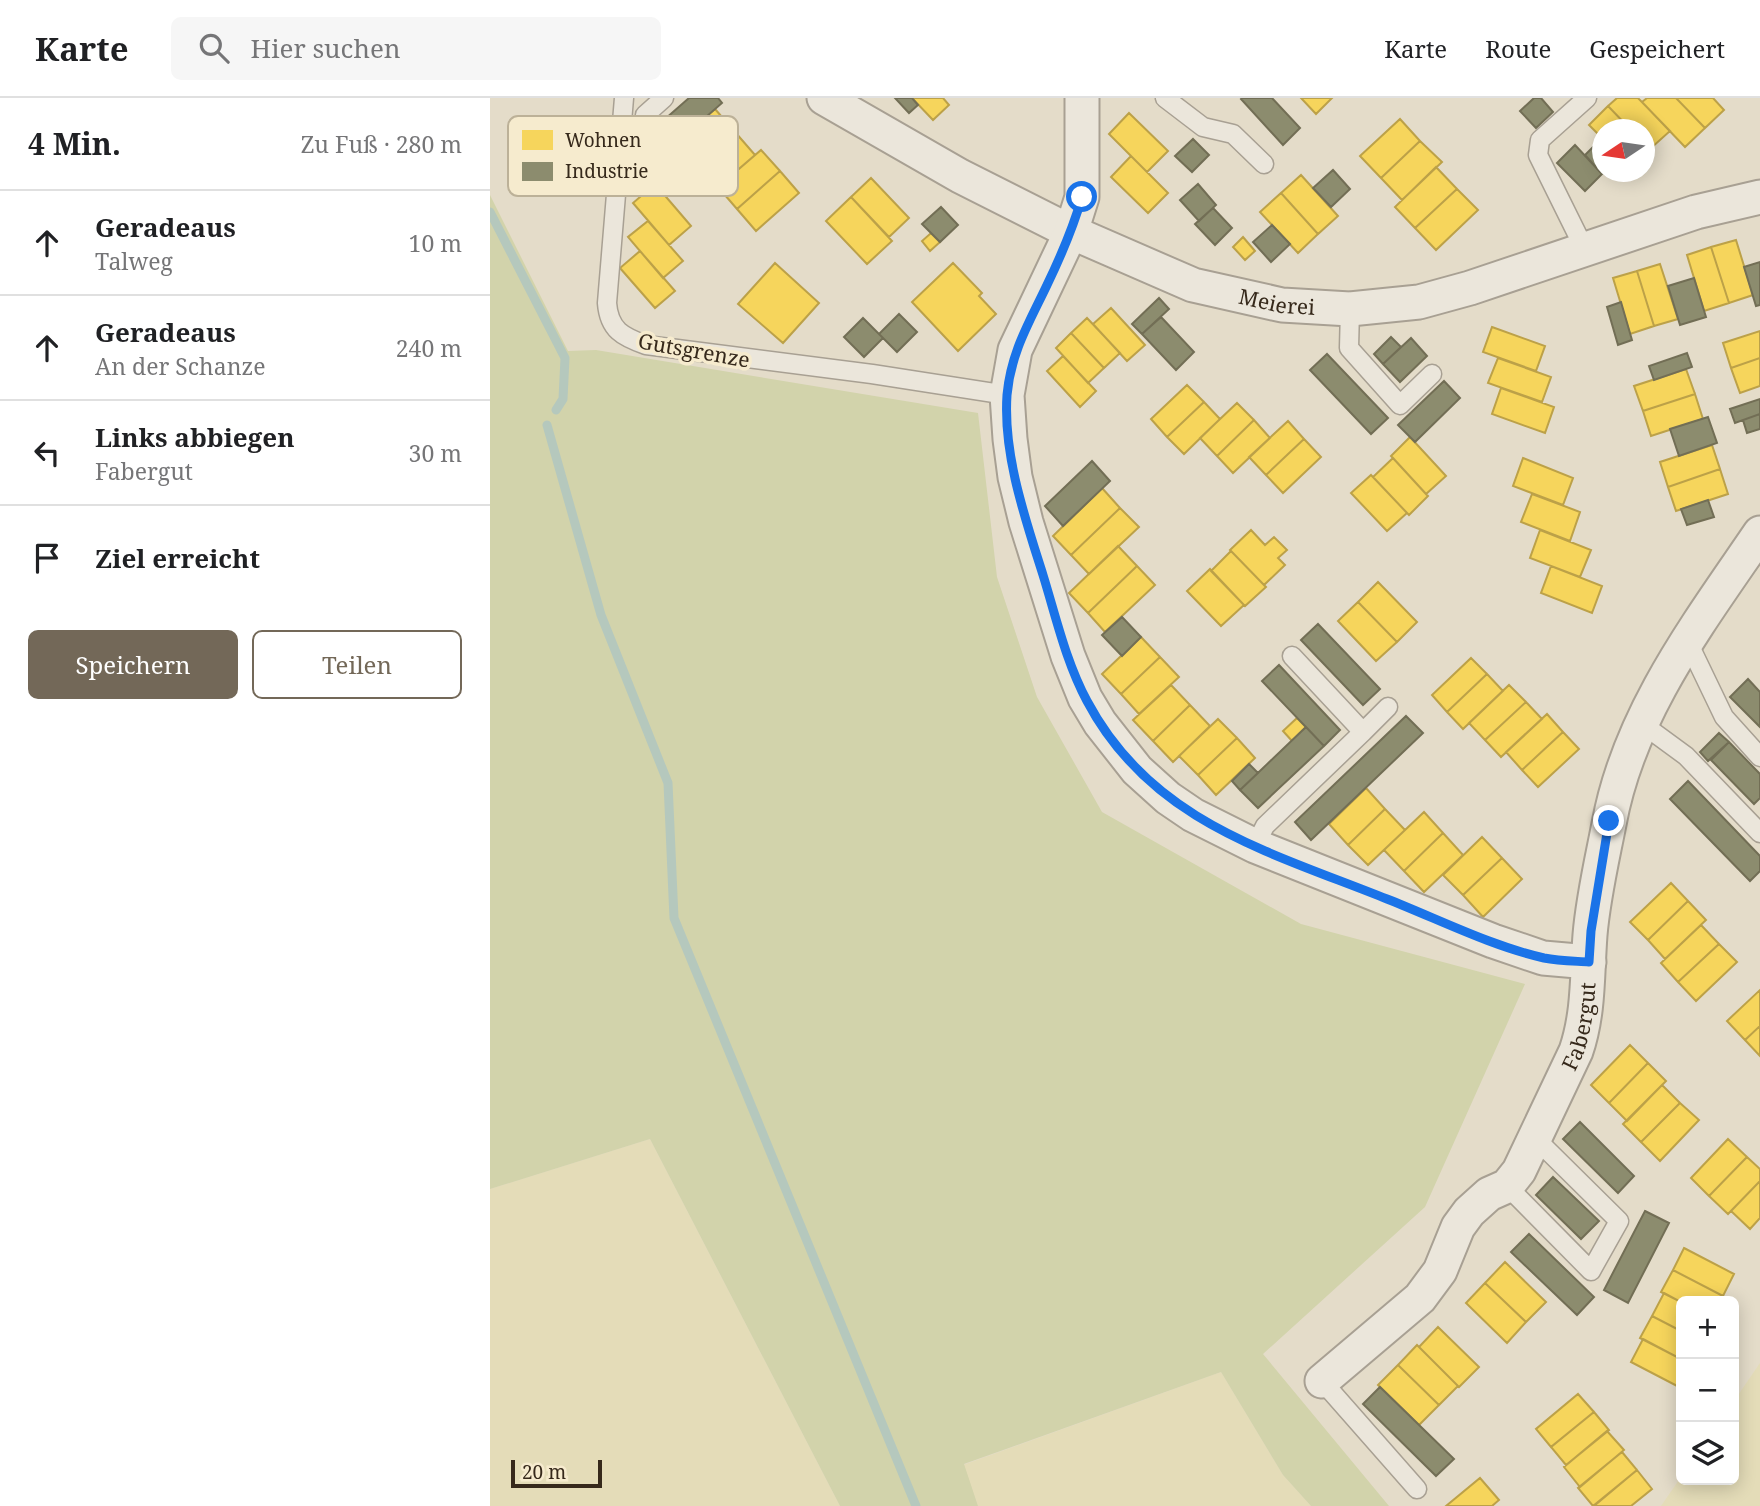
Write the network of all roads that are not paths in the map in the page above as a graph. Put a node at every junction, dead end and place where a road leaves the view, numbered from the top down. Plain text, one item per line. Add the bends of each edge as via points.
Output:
1 (624, 98) edge
2 (664, 98) edge
3 (1082, 98) edge
4 (1165, 98) edge
5 (1587, 98) edge
6 (841, 102) edge
7 (645, 115) dead end
8 (623, 116) edge
9 (1264, 164) dead end
10 (616, 196) edge
11 (1760, 197) edge
12 (1071, 232) junction
13 (1585, 250) junction
14 (1350, 309) junction
15 (1432, 374) dead end
16 (1007, 395) junction
17 (1760, 533) edge
18 (1687, 640) junction
19 (1292, 656) dead end
20 (1388, 707) dead end
21 (1641, 723) junction
22 (1363, 732) junction
23 (1760, 757) edge
24 (1760, 833) edge
25 (1255, 846) junction
26 (1589, 962) junction
27 (1535, 1138) junction
28 (1507, 1186) junction
29 (1322, 1381) joint
30 (1417, 1489) dead end

1 - 8 lane, Gutsgrenze
2 - 7 lane
3 - 12 street via 1082,197
4 - 9 lane via 1203,127 1233,134
5 - 13 lane via 1540,140 1538,147
6 - 12 street, Meierei via 960,176
10 - 16 lane, Gutsgrenze via 607,303 608,315 623,335 646,345
11 - 13 street, Meierei via 1696,212
12 - 14 street, Meierei via 1193,285 1283,305
12 - 16 street via 1015,349
13 - 14 street, Meierei via 1446,295
14 - 15 lane via 1349,348 1400,405
16 - 25 street via 1013,464 1026,522 1068,656 1090,706 1114,744 1168,798
17 - 18 street, Fabergut
18 - 21 street, Fabergut
18 - 23 lane via 1724,717
19 - 22 lane
20 - 22 lane
21 - 24 lane via 1686,756
21 - 26 street, Fabergut via 1609,821
22 - 25 lane via 1265,826
25 - 26 street via 1493,941 1543,958
26 - 27 street, Fabergut via 1582,1032
27 - 28 street, Fabergut
27 - 28 lane via 1619,1221 1591,1271
28 - 29 street, Fabergut via 1489,1194 1469,1212 1440,1271 1420,1297
29 - 30 lane

